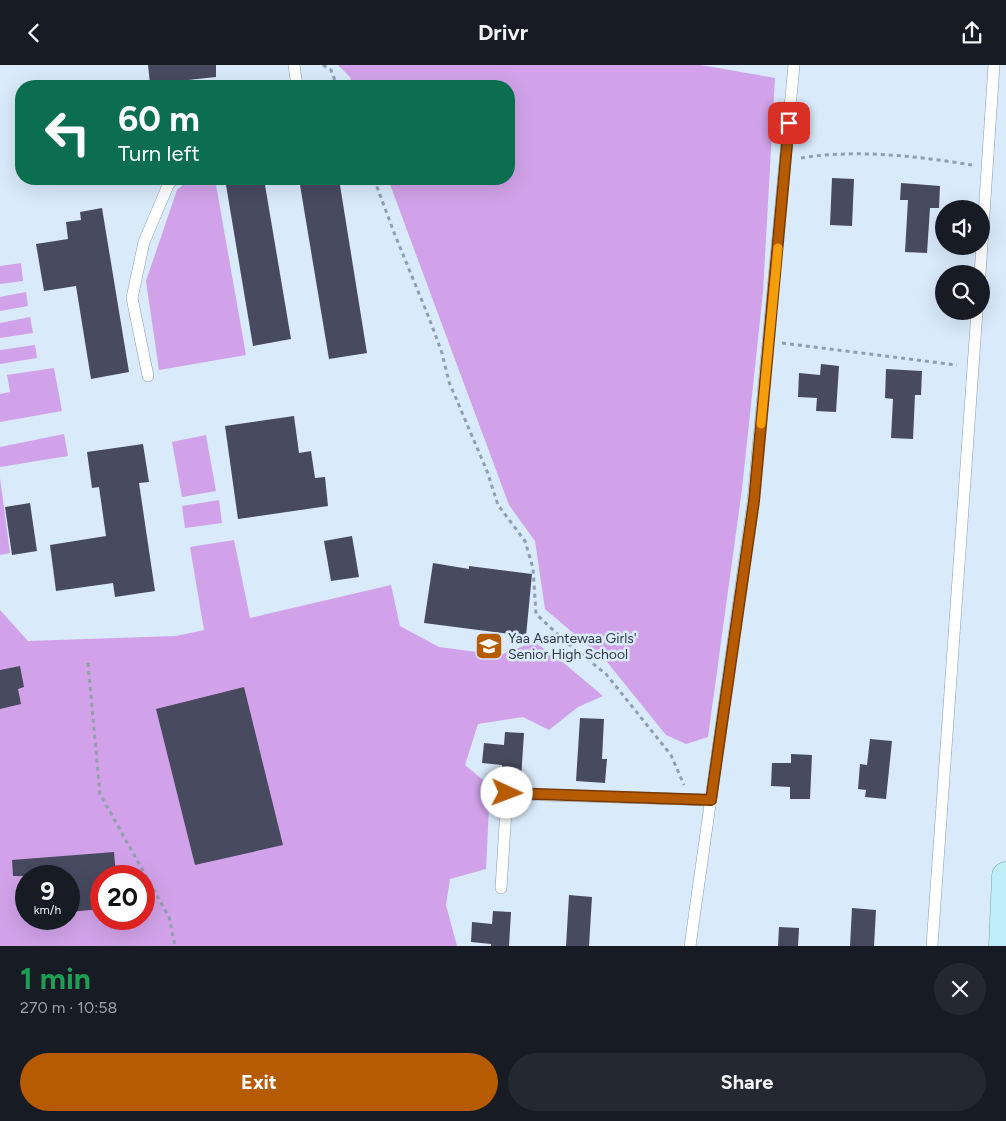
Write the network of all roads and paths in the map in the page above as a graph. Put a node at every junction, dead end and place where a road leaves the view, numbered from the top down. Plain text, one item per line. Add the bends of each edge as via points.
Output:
1 (294, 65) edge
2 (323, 65) edge
3 (794, 65) edge
4 (994, 65) edge
5 (297, 80) edge
6 (335, 80) edge
7 (786, 161) junction
8 (987, 167) junction
9 (168, 185) edge
10 (376, 185) edge
11 (981, 265) edge
12 (976, 320) edge
13 (769, 341) junction
14 (973, 368) junction
15 (148, 376) dead end
16 (88, 663) dead end
17 (690, 799) junction
18 (711, 800) junction
19 (1006, 876) edge
20 (501, 888) dead end
21 (176, 946) edge
22 (690, 946) edge
23 (932, 946) edge
24 (1003, 946) edge

1 - 5 lane
2 - 6 path via 331,70
3 - 7 lane
4 - 8 lane
7 - 8 path via 832,153 932,158
7 - 13 lane
8 - 11 lane
9 - 15 lane via 144,242 132,298
10 - 17 path via 498,505 525,541 533,568 536,614 606,674 671,755
12 - 14 lane
13 - 14 path
13 - 18 lane via 754,501
14 - 23 lane
16 - 21 path via 100,794 169,917
17 - 18 lane
17 - 20 lane via 507,793
18 - 22 lane
19 - 24 main road

